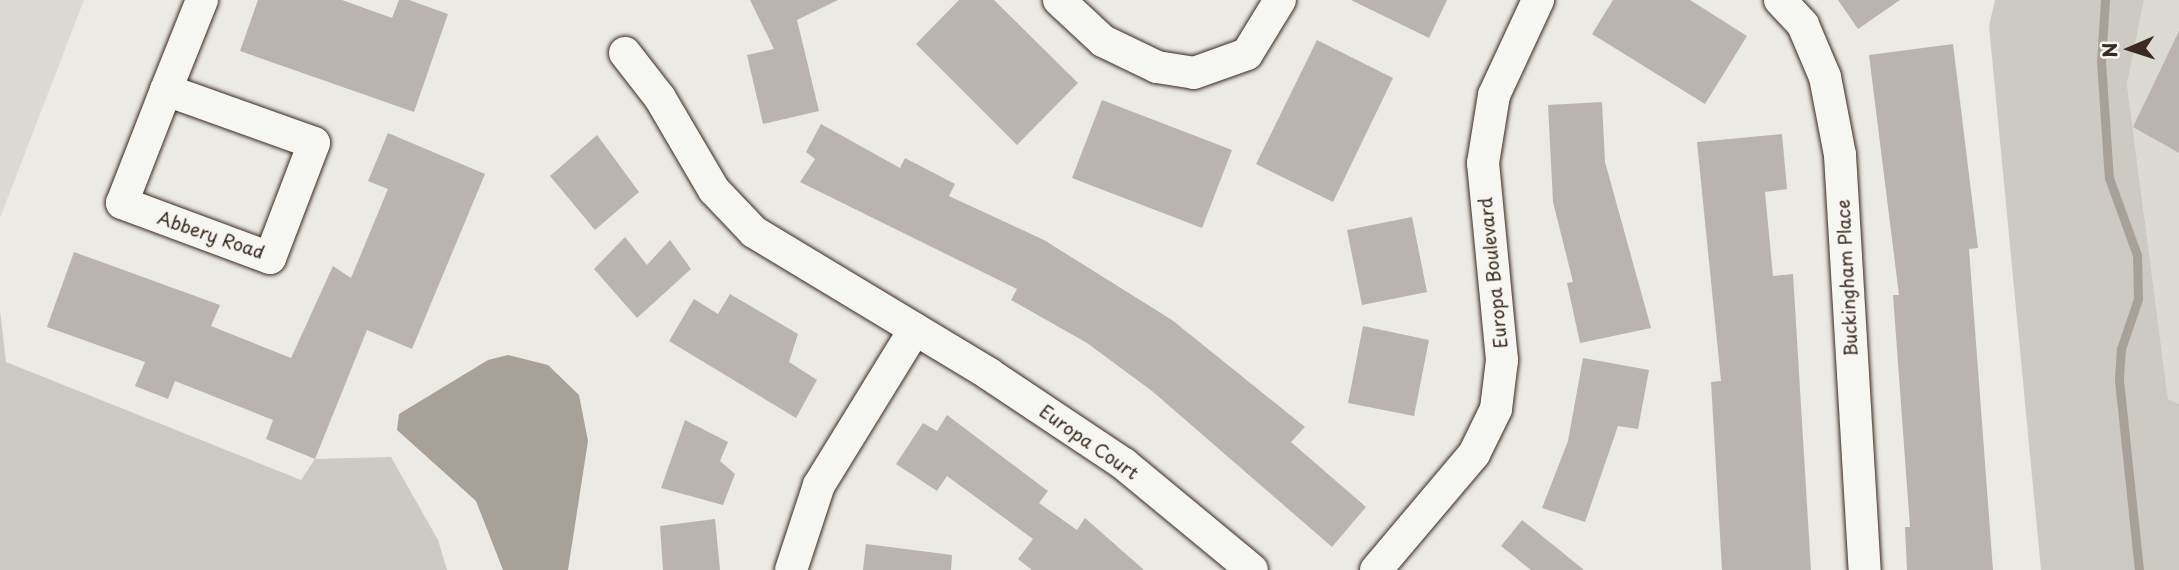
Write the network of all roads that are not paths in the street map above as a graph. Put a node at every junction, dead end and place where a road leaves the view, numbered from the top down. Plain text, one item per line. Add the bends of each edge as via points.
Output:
1 (202, 0) edge
2 (1059, 0) edge
3 (1280, 0) edge
4 (1538, 0) edge
5 (1780, 0) edge
6 (625, 53) dead end
7 (166, 90) junction
8 (915, 329) junction
9 (791, 570) edge
10 (1252, 570) edge
11 (1376, 570) edge
12 (1865, 570) edge

1 - 7 street, Abbery Road
2 - 3 street via 1103,41 1157,67 1194,73 1247,54
4 - 11 street, Europa Boulevard via 1494,95 1483,163 1502,359 1496,409 1474,454 1415,530
5 - 12 street, Buckingham Place via 1803,25 1825,78 1840,155
6 - 8 street, Europa Court via 660,98 714,190 754,232
7 - 7 street, Abbery Road via 122,203 270,258 314,144
8 - 9 street via 819,485
8 - 10 street, Europa Court via 1124,464

